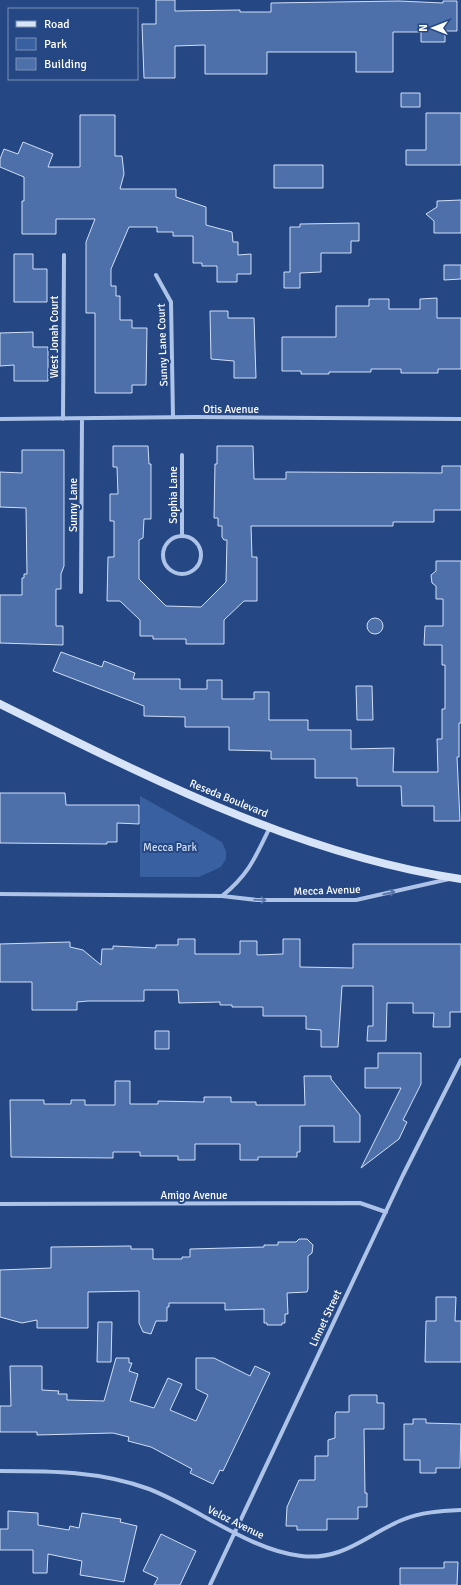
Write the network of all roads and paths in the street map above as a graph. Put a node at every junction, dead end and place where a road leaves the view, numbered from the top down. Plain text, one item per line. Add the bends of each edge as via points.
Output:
1 (64, 255) dead end
2 (156, 275) dead end
3 (173, 418) junction
4 (0, 419) edge
5 (63, 419) junction
6 (82, 419) junction
7 (461, 419) edge
8 (182, 455) dead end
9 (182, 536) junction
10 (81, 592) dead end
11 (0, 704) edge
12 (270, 827) junction
13 (458, 878) edge
14 (0, 894) edge
15 (222, 896) junction
16 (461, 1060) edge
17 (0, 1204) edge
18 (386, 1212) junction
19 (0, 1471) edge
20 (461, 1510) edge
21 (235, 1532) junction
22 (210, 1585) edge

1 - 5 street, West Jonah Court
2 - 3 street, Sunny Lane Court via 172,302
3 - 6 street, Otis Avenue
3 - 7 street, Otis Avenue
4 - 5 street, Otis Avenue
5 - 6 street, Otis Avenue
6 - 10 street, Sunny Lane
8 - 9 street, Sophia Lane
9 - 9 street, Sophia Lane via 166,544 163,556 168,568 179,575 192,572 202,557 201,550 194,540
11 - 12 main road, Reseda Boulevard via 181,790
12 - 13 main road, Reseda Boulevard via 380,862
12 - 15 street via 254,861 240,881
15 -> 13 street, Mecca Avenue via 257,900 356,900
14 - 15 street, Mecca Avenue
16 - 18 street, Linnet Street
17 - 18 street, Amigo Avenue via 360,1203
18 - 21 street, Linnet Street
19 - 21 street, Veloz Avenue via 57,1470 102,1475 150,1490
20 - 21 street, Veloz Avenue via 421,1513 401,1520 349,1549 328,1555 302,1556 284,1553
21 - 22 street, Linnet Street

